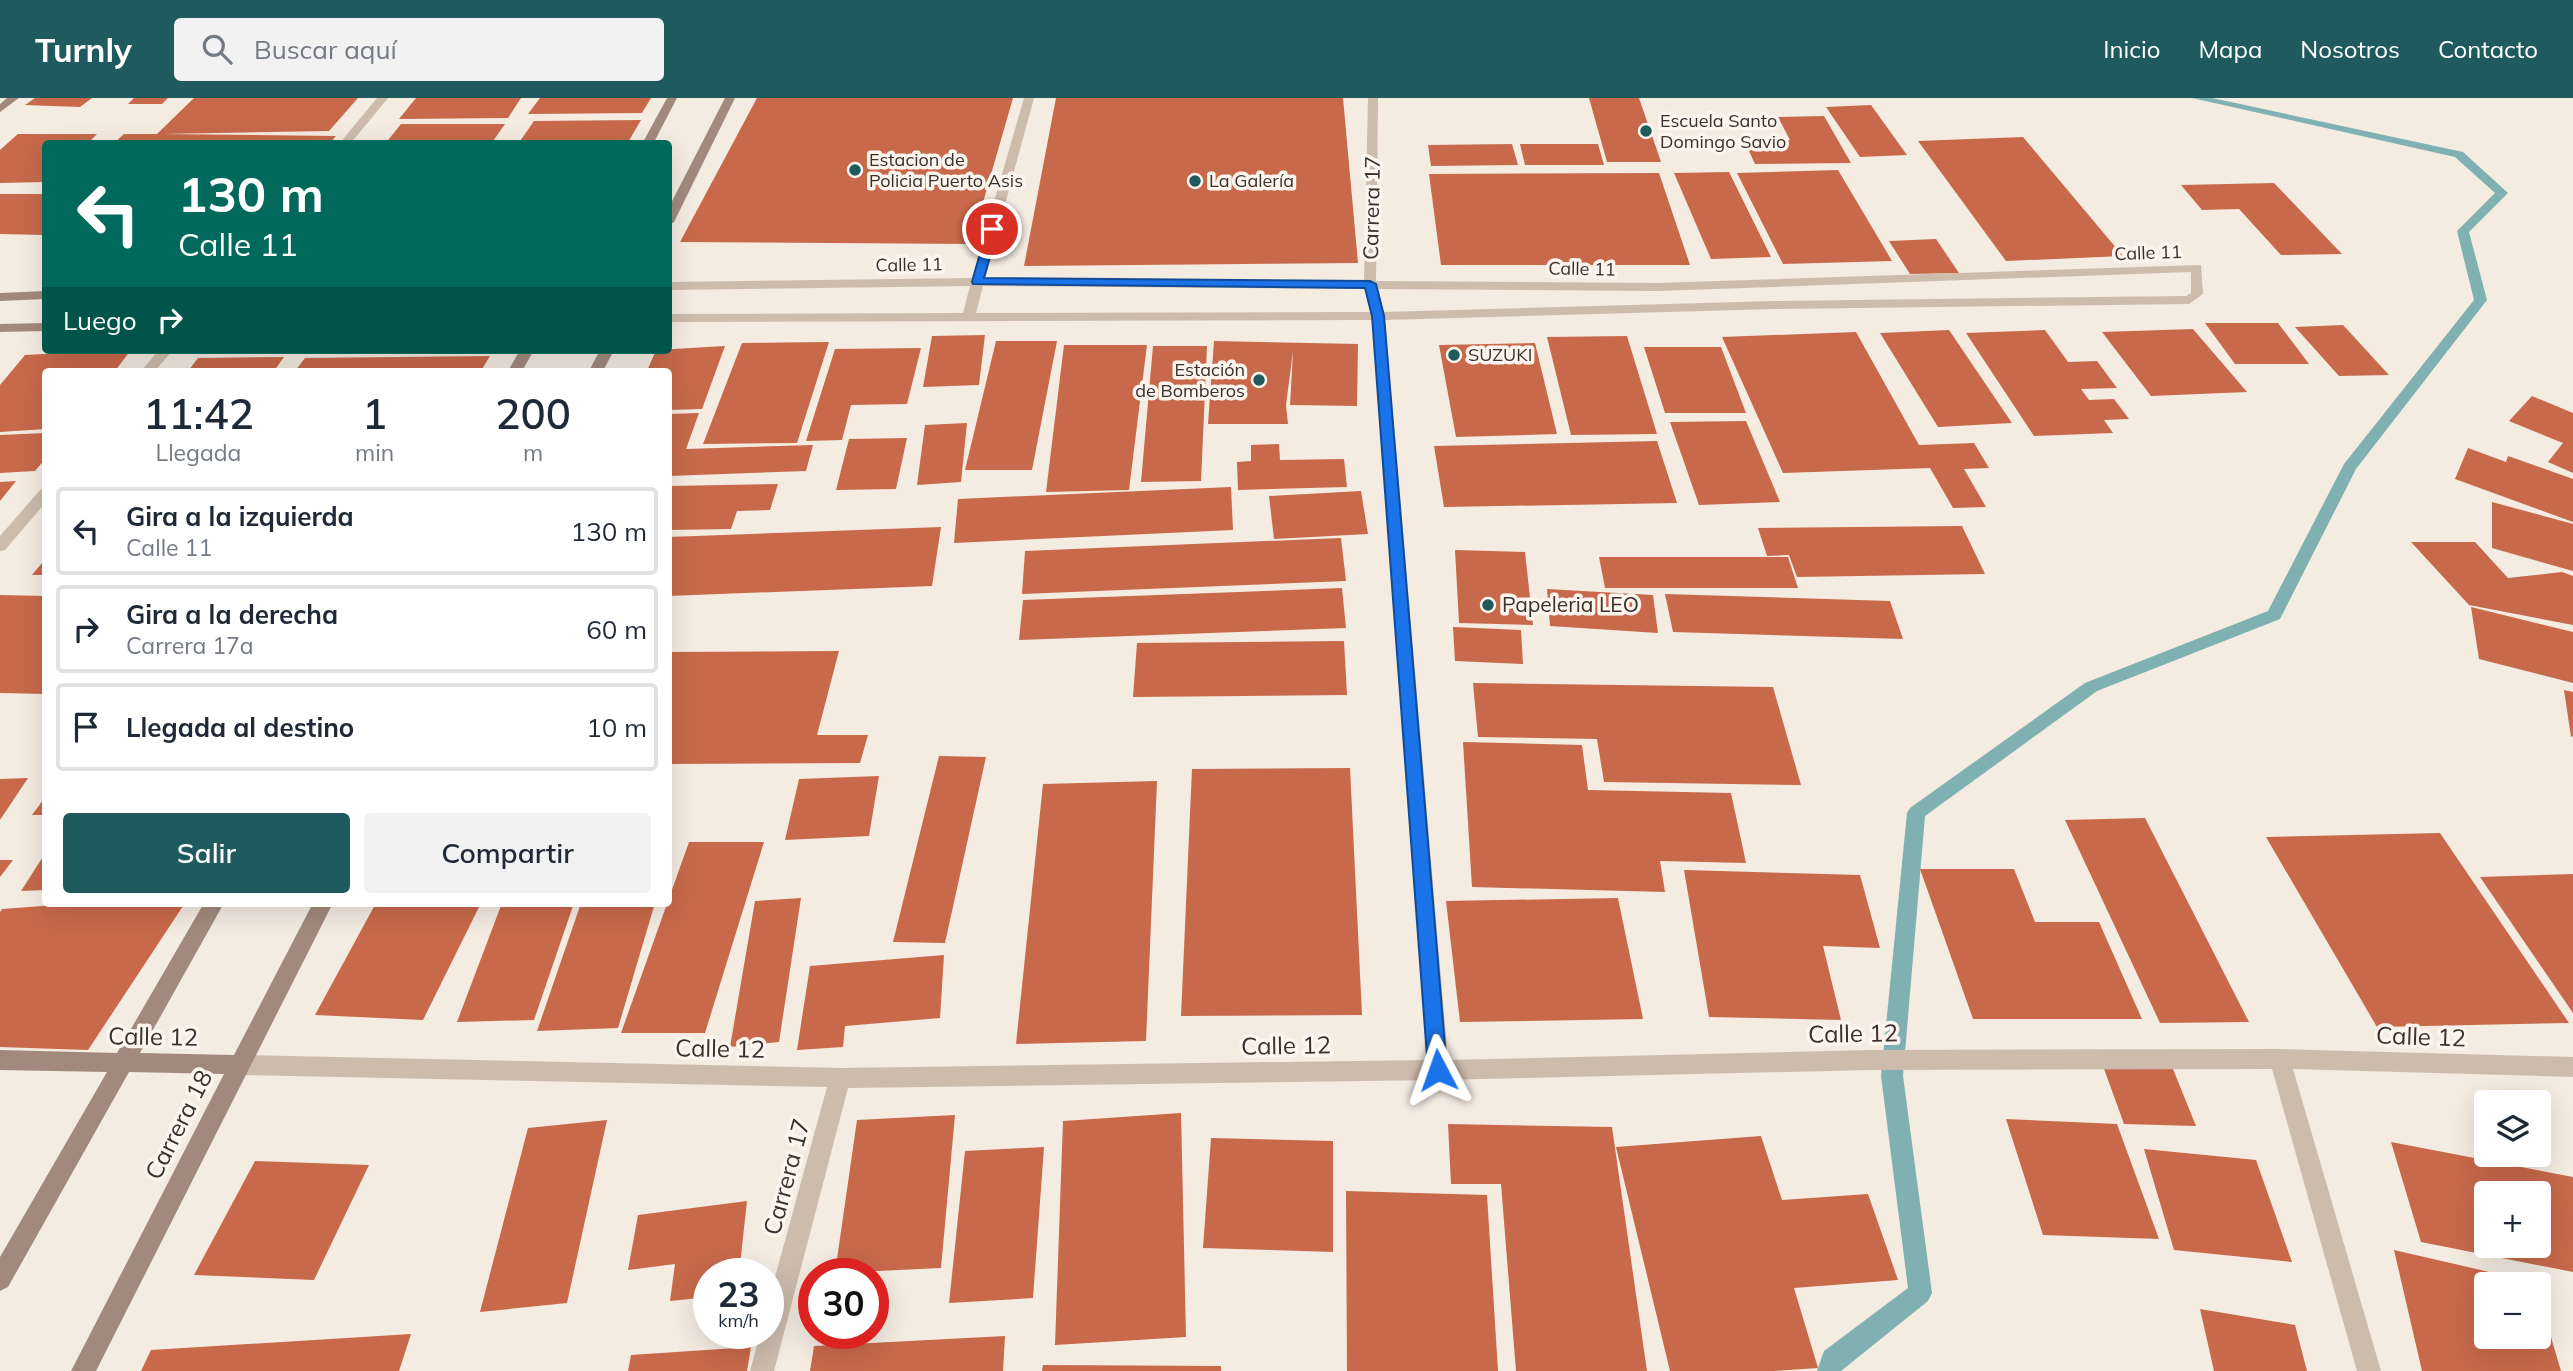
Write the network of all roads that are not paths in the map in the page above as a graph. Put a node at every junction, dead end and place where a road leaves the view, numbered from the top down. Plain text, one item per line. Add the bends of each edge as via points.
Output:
1 (14, 98) edge
2 (383, 98) edge
3 (673, 98) edge
4 (730, 98) edge
5 (1029, 98) edge
6 (1373, 98) edge
7 (0, 109) edge
8 (347, 140) edge
9 (649, 140) edge
10 (672, 214) edge
11 (977, 282) junction
12 (1370, 284) junction
13 (1768, 285) junction
14 (672, 286) edge
15 (1658, 287) junction
16 (42, 295) edge
17 (0, 297) edge
18 (1774, 305) junction
19 (1666, 308) junction
20 (1378, 316) junction
21 (968, 317) junction
22 (672, 318) edge
23 (42, 327) edge
24 (0, 328) edge
25 (163, 354) edge
26 (151, 368) edge
27 (42, 497) edge
28 (0, 546) edge
29 (212, 907) edge
30 (321, 907) edge
31 (2280, 1059) junction
32 (0, 1060) edge
33 (123, 1064) junction
34 (240, 1065) junction
35 (2573, 1067) edge
36 (1438, 1070) junction
37 (841, 1078) junction
38 (0, 1279) edge
39 (83, 1371) edge
40 (762, 1371) edge
41 (2370, 1371) edge

1 - 7 street
2 - 8 street
3 - 9 street
4 - 10 street
5 - 11 street
6 - 12 street, Carrera 17
11 - 12 street, Calle 11
11 - 14 street, Calle 11
11 - 21 street
12 - 15 street, Calle 11
12 - 20 street, Carrera 17
13 - 15 street, Calle 11
13 - 18 street
13 - 18 street, Calle 11 via 2197,268 2197,294 2189,300
15 - 19 street
16 - 17 street
18 - 19 street, Calle 11
19 - 20 street, Calle 11
20 - 21 street, Calle 11
20 - 36 street, Carrera 17
21 - 22 street, Calle 11
23 - 24 street
25 - 26 street
27 - 28 street
29 - 33 street
30 - 34 street, Carrera 18
31 - 35 street, Calle 12
31 - 36 street, Calle 12 via 1870,1060
31 - 41 street
32 - 33 street, Calle 12
33 - 34 street, Calle 12
33 - 38 street
34 - 37 street, Calle 12
34 - 39 street, Carrera 18
36 - 37 street, Calle 12
37 - 40 street, Carrera 17

